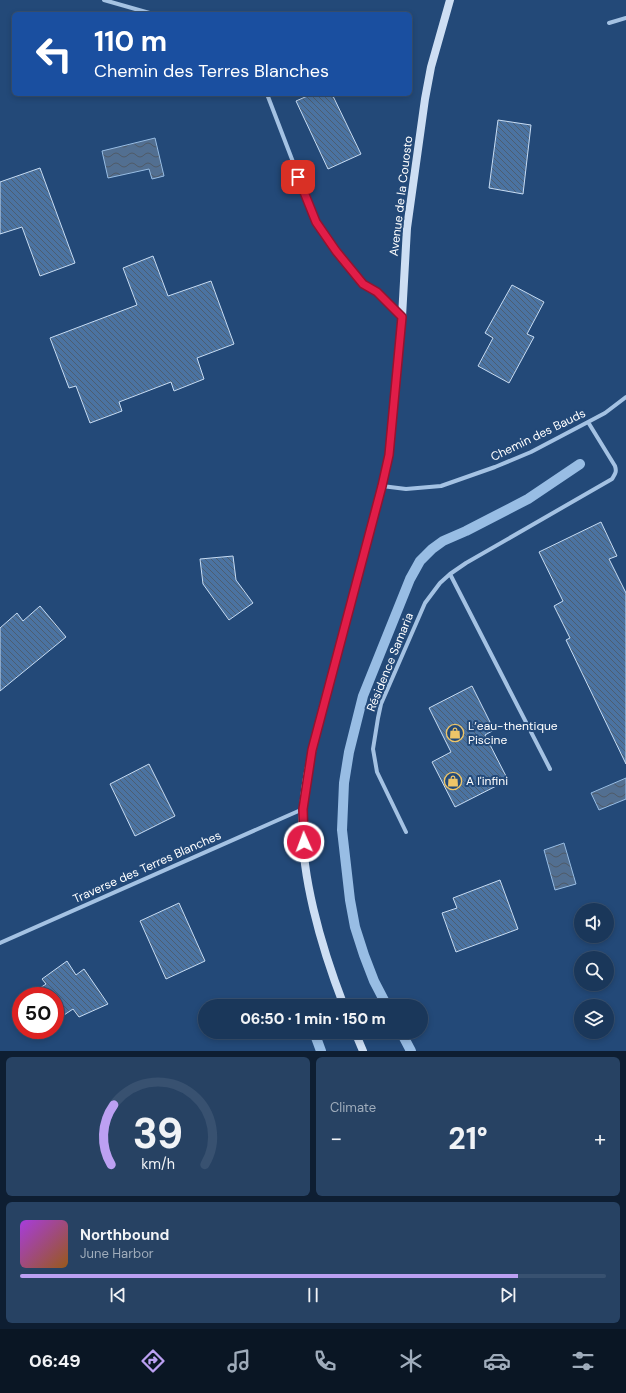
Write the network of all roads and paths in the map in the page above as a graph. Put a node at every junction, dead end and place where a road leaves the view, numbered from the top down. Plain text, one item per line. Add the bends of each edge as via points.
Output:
1 (104, 0) edge
2 (450, 0) edge
3 (146, 12) edge
4 (626, 18) edge
5 (609, 23) dead end
6 (268, 96) edge
7 (402, 317) junction
8 (626, 397) edge
9 (588, 422) junction
10 (382, 486) junction
11 (450, 574) junction
12 (550, 769) dead end
13 (303, 809) junction
14 (406, 832) dead end
15 (0, 943) edge
16 (341, 999) edge
17 (358, 1039) edge
18 (363, 1051) edge

1 - 3 street
2 - 7 main road, Avenue de la Couosto via 431,67 425,99 407,228
4 - 5 street
6 - 7 street via 316,222 363,284 377,292
7 - 10 main road, Avenue de la Couosto via 389,455
8 - 9 street, Chemin des Bauds
9 - 10 street, Chemin des Bauds via 531,452 441,486
9 - 11 street, Résidence Samaria via 615,466 612,479
10 - 13 main road, Avenue de la Couosto via 312,750
11 - 12 street
11 - 14 street, Résidence Samaria via 425,603 381,704 375,731 373,748 377,772
13 - 15 street, Traverse des Terres Blanches
13 - 16 main road, Avenue de la Couosto via 305,868 313,906
17 - 18 main road

